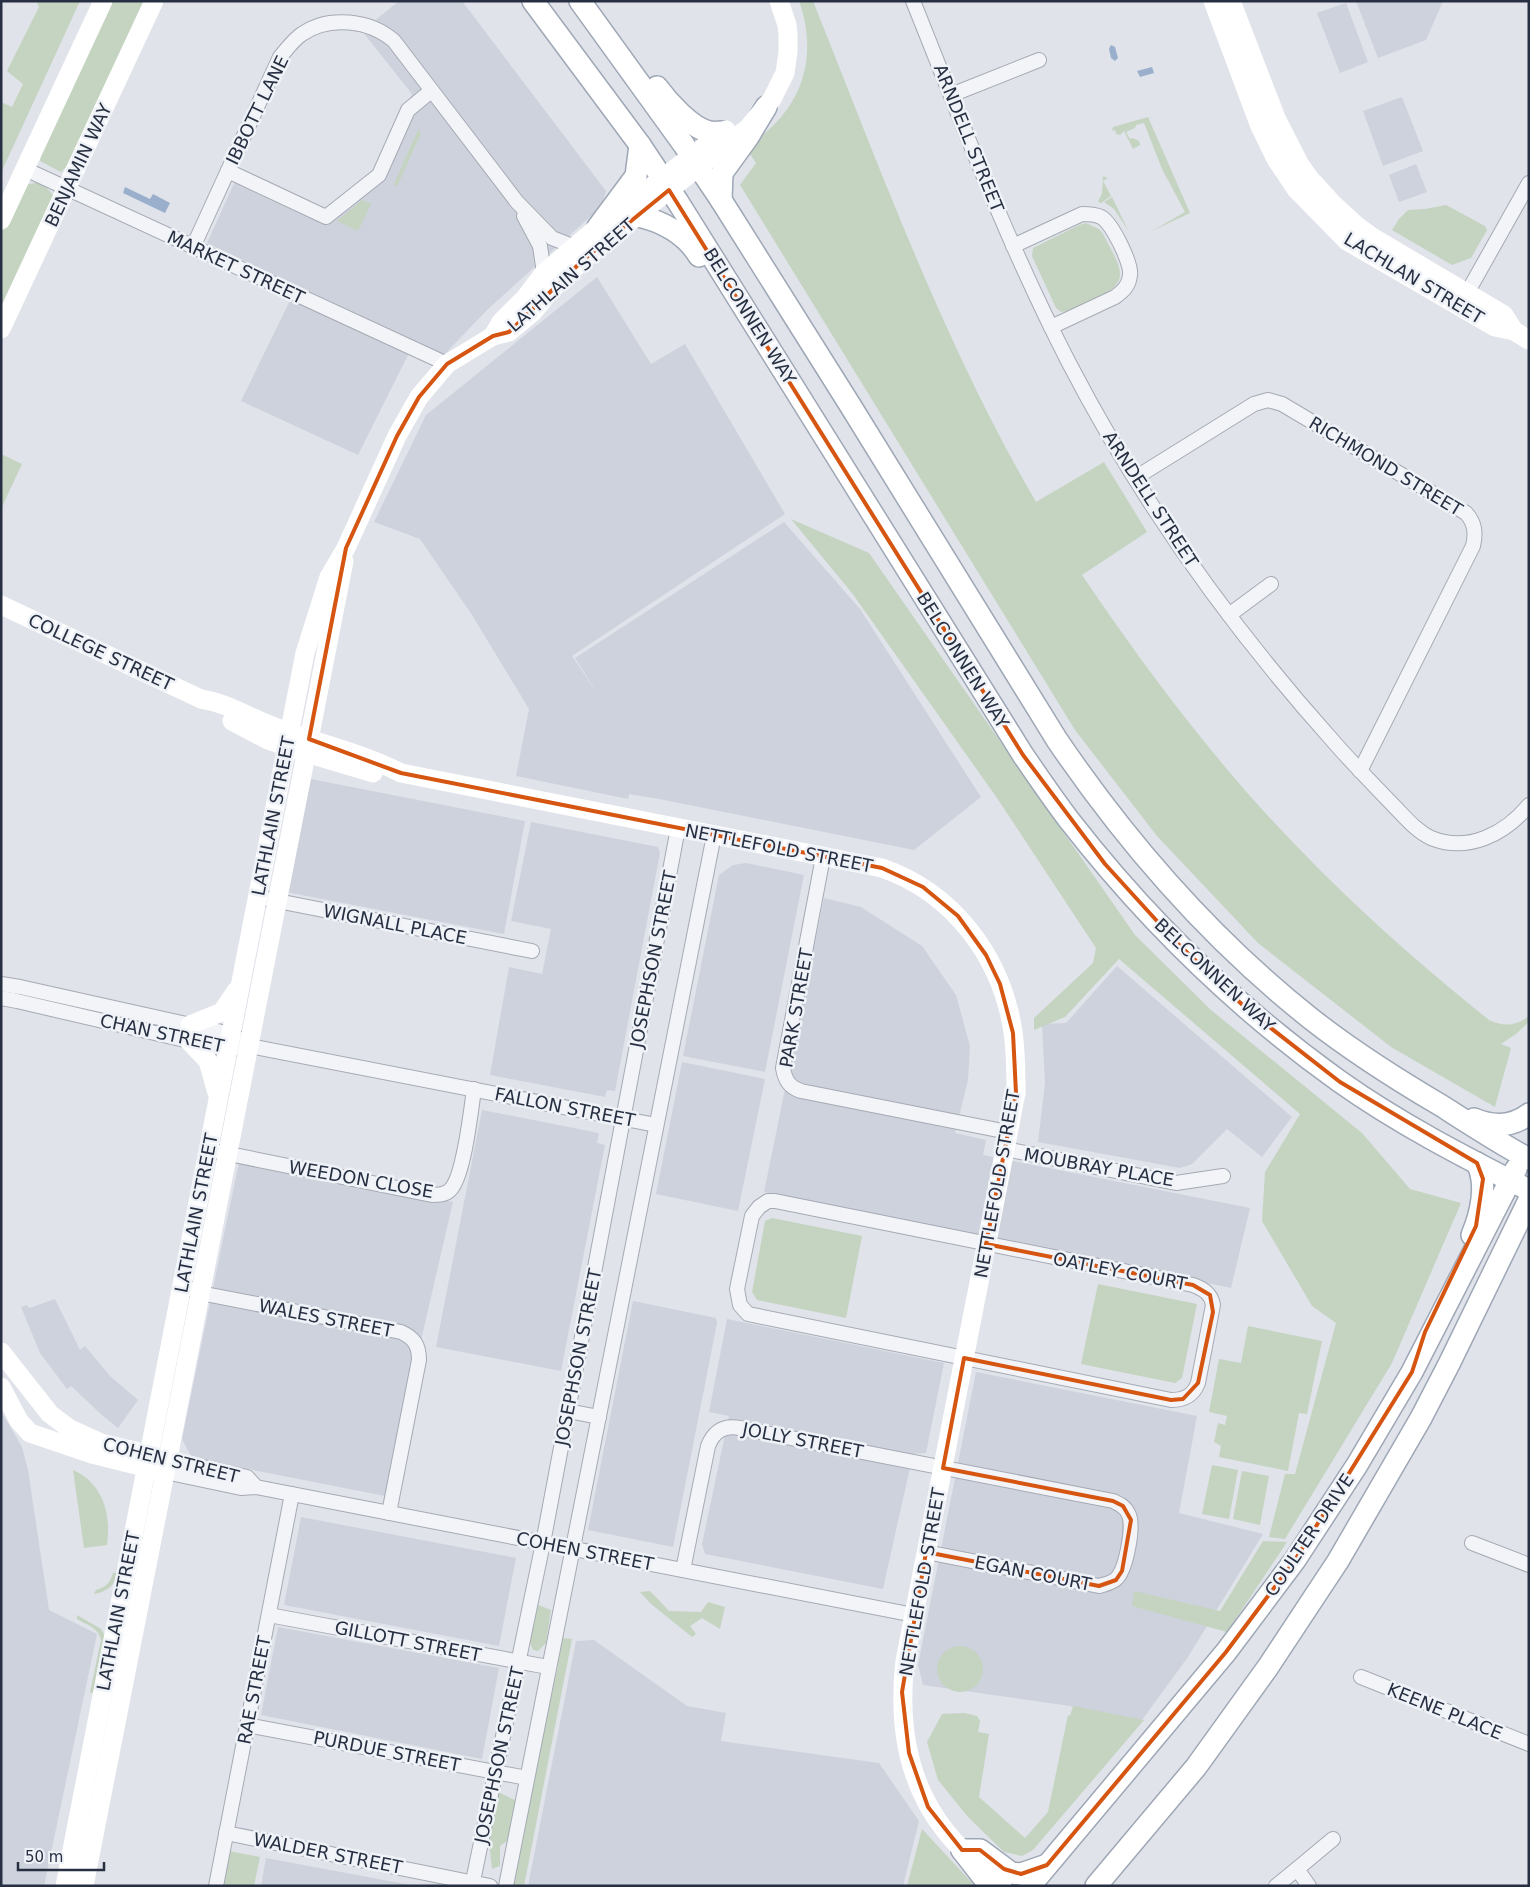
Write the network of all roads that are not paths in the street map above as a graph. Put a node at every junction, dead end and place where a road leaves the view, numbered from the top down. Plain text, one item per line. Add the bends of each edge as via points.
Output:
1 (103, 1) edge
2 (154, 1) edge
3 (533, 1) edge
4 (580, 1) edge
5 (584, 1) edge
6 (779, 1) edge
7 (913, 1) edge
8 (1213, 1) edge
9 (1231, 1) edge
10 (1240, 49) junction
11 (1040, 60) dead end
12 (431, 91) junction
13 (951, 95) junction
14 (766, 107) junction
15 (722, 132) junction
16 (640, 145) junction
17 (695, 162) junction
18 (25, 169) junction
19 (228, 171) junction
20 (1529, 183) edge
21 (666, 184) junction
22 (67, 189) junction
23 (720, 200) junction
24 (516, 202) junction
25 (638, 216) junction
26 (1, 220) edge
27 (598, 227) junction
28 (1013, 246) junction
29 (193, 247) junction
30 (575, 247) junction
31 (544, 273) junction
32 (1463, 300) junction
33 (1051, 327) junction
34 (1, 329) edge
35 (1521, 335) edge
36 (493, 336) junction
37 (768, 344) junction
38 (447, 364) junction
39 (1135, 478) junction
40 (346, 548) junction
41 (1271, 584) dead end
42 (1, 605) edge
43 (1229, 616) junction
44 (288, 739) junction
45 (307, 746) junction
46 (1360, 771) junction
47 (1529, 805) edge
48 (678, 828) junction
49 (714, 835) junction
50 (823, 857) junction
51 (258, 897) junction
52 (277, 901) junction
53 (532, 951) dead end
54 (1, 984) edge
55 (240, 984) junction
56 (1, 998) edge
57 (189, 1033) junction
58 (229, 1042) junction
59 (249, 1046) junction
60 (474, 1088) junction
61 (1411, 1088) junction
62 (218, 1099) junction
63 (1529, 1114) edge
64 (623, 1118) junction
65 (656, 1125) junction
66 (1006, 1140) junction
67 (208, 1150) junction
68 (1527, 1153) edge
69 (227, 1154) junction
70 (1477, 1163) junction
71 (1223, 1176) dead end
72 (1520, 1185) edge
73 (1529, 1200) edge
74 (1529, 1235) edge
75 (986, 1244) junction
76 (1502, 1256) junction
77 (182, 1285) junction
78 (200, 1293) junction
79 (1, 1352) edge
80 (964, 1358) junction
81 (1412, 1372) junction
82 (1, 1387) edge
83 (568, 1411) junction
84 (599, 1417) junction
85 (147, 1462) junction
86 (166, 1466) junction
87 (943, 1468) junction
88 (292, 1494) junction
89 (389, 1513) junction
90 (543, 1543) junction
91 (1472, 1543) dead end
92 (573, 1548) junction
93 (926, 1552) junction
94 (1529, 1565) edge
95 (683, 1570) junction
96 (914, 1614) junction
97 (269, 1615) junction
98 (518, 1662) junction
99 (548, 1667) junction
100 (1360, 1677) dead end
101 (247, 1725) junction
102 (1529, 1744) edge
103 (496, 1772) junction
104 (527, 1778) junction
105 (226, 1833) junction
106 (1333, 1839) dead end
107 (962, 1850) junction
108 (1047, 1865) junction
109 (1297, 1869) junction
110 (472, 1884) edge
111 (1099, 1884) edge
112 (66, 1886) edge
113 (84, 1886) edge
114 (216, 1886) edge
115 (490, 1886) edge
116 (506, 1886) edge
117 (990, 1886) edge
118 (1002, 1886) edge
119 (1030, 1886) edge
120 (1276, 1886) edge
121 (1309, 1886) edge

1 - 18 street
2 - 22 street, BENJAMIN WAY
3 - 16 main road, BELCONNEN WAY
4 - 17 main road, BELCONNEN WAY
5 - 15 main road via 632,52 680,113 709,132
6 - 14 street via 787,25 788,52 781,81
7 - 13 street, ARNDELL STREET
8 - 10 street, LACHLAN STREET
9 - 10 street, LACHLAN STREET
10 - 32 street, LACHLAN STREET via 1283,135 1310,179 1333,204 1372,237
11 - 13 street
12 - 19 street via 408,110 379,175 326,216
12 - 19 street, IBBOTT LANE via 394,41 385,34 351,22 333,22 311,28 280,57
12 - 24 street, IBBOTT LANE
13 - 28 street, ARNDELL STREET
14 - 15 street
14 - 17 street via 748,128
14 - 23 main road via 722,173
15 - 17 street
16 - 21 main road, BELCONNEN WAY
16 - 27 main road via 636,176
17 - 21 street
17 - 23 main road, BELCONNEN WAY
18 - 22 street, MARKET STREET
18 - 26 street
19 - 29 street, IBBOTT LANE
20 - 32 street
21 - 25 street, LATHLAIN STREET
21 - 27 street, LATHLAIN STREET
21 - 37 main road, BELCONNEN WAY
22 - 29 street, MARKET STREET
22 - 34 street, BENJAMIN WAY
23 - 61 main road, BELCONNEN WAY via 1057,740 1094,792 1142,853 1240,956 1310,1018
24 - 30 street, LATHLAIN STREET via 552,238
24 - 31 street, LATHLAIN STREET via 540,246
25 - 36 street, LATHLAIN STREET via 582,261 509,332
25 - 37 main road via 654,219 680,234 696,252 739,320
27 - 30 street, LATHLAIN STREET
28 - 33 street, ARNDELL STREET
28 - 33 street via 1082,214 1102,217 1112,228 1130,269 1126,288 1115,297
29 - 38 street, MARKET STREET
30 - 31 street, LATHLAIN STREET
31 - 36 street, LATHLAIN STREET via 526,298 501,322
32 - 35 street, LACHLAN STREET via 1504,315
33 - 39 street, ARNDELL STREET
36 - 38 street, LATHLAIN STREET
37 - 70 main road, BELCONNEN WAY via 1018,748 1105,864 1190,956 1288,1043 1390,1114
38 - 40 street, LATHLAIN STREET via 419,397
39 - 43 street, ARNDELL STREET
39 - 46 street, RICHMOND STREET via 1254,404 1273,400 1472,519 1475,527 1473,546
40 - 44 street, LATHLAIN STREET via 323,591 305,653
40 - 45 street, LATHLAIN STREET
41 - 43 street
42 - 44 street, COLLEGE STREET via 201,699 217,701 271,726
43 - 46 street, ARNDELL STREET via 1292,696
44 - 45 street, NETTLEFOLD STREET
44 - 51 street, LATHLAIN STREET
45 - 48 street, NETTLEFOLD STREET via 382,763 401,773
45 - 52 street, LATHLAIN STREET
46 - 47 street, ARNDELL STREET via 1414,826 1429,837 1447,843 1466,843 1494,835
48 - 49 street, NETTLEFOLD STREET
48 - 64 street, JOSEPHSON STREET
49 - 50 street, NETTLEFOLD STREET
49 - 65 street, JOSEPHSON STREET
50 - 66 street, NETTLEFOLD STREET via 882,868 923,887 958,916 978,941 1000,984 1013,1033 1016,1094
50 - 66 street, PARK STREET via 782,1068 788,1084 801,1091
51 - 52 street, WIGNALL PLACE
51 - 55 street, LATHLAIN STREET
52 - 53 street, WIGNALL PLACE
52 - 59 street, LATHLAIN STREET
54 - 57 street, CHAN STREET
55 - 57 street via 222,1012
55 - 58 street, LATHLAIN STREET
56 - 57 street, CHAN STREET
57 - 58 street, CHAN STREET
57 - 62 street via 208,1060
58 - 59 street, CHAN STREET
58 - 62 street, LATHLAIN STREET
59 - 60 street
59 - 69 street, LATHLAIN STREET
60 - 64 street, FALLON STREET
60 - 69 street, WEEDON CLOSE via 459,1176 449,1192 440,1195
61 - 63 main road via 1487,1124 1510,1124
61 - 68 main road, BELCONNEN WAY
62 - 67 street, LATHLAIN STREET
64 - 65 street, FALLON STREET
64 - 83 street, JOSEPHSON STREET
65 - 84 street, JOSEPHSON STREET
66 - 71 street, MOUBRAY PLACE via 1176,1183
66 - 75 street, NETTLEFOLD STREET
67 - 69 street, WEEDON CLOSE
67 - 77 street, LATHLAIN STREET
68 - 72 main road, COULTER DRIVE
69 - 78 street, LATHLAIN STREET
70 - 72 main road, BELCONNEN WAY
70 - 81 main road via 1483,1179 1476,1226 1425,1332
72 - 81 main road, COULTER DRIVE
73 - 76 main road, COULTER DRIVE
74 - 76 main road
75 - 80 street, NETTLEFOLD STREET
75 - 80 street, OATLEY COURT via 1193,1285 1210,1295 1213,1312 1198,1383 1192,1394 1183,1399 1171,1400
75 - 80 street, OATLEY COURT via 768,1201 752,1216 737,1288 740,1305 748,1314
76 - 111 main road, COULTER DRIVE via 1449,1364 1338,1561 1280,1650 1196,1767
77 - 78 street, WALES STREET
77 - 85 street, LATHLAIN STREET
78 - 86 street, LATHLAIN STREET
78 - 89 street, WALES STREET via 400,1332 411,1337 419,1350 419,1360
79 - 85 street, COHEN STREET via 50,1414 70,1428
80 - 87 street, NETTLEFOLD STREET
81 - 108 main road, COULTER DRIVE via 1295,1560 1226,1652
82 - 85 street, COHEN STREET via 30,1433 92,1454
83 - 84 street
83 - 90 street, JOSEPHSON STREET
84 - 92 street, JOSEPHSON STREET
85 - 86 street, COHEN STREET
85 - 112 street, LATHLAIN STREET
86 - 88 street, COHEN STREET via 247,1477 256,1487
86 - 113 street, LATHLAIN STREET
87 - 93 street, NETTLEFOLD STREET
87 - 93 street, EGAN COURT via 1112,1501 1128,1512 1131,1529 1122,1571 1116,1580 1099,1586
87 - 95 street, JOLLY STREET via 725,1427 711,1438 708,1446
88 - 89 street, COHEN STREET
88 - 97 street, RAE STREET
89 - 90 street, COHEN STREET
90 - 92 street, COHEN STREET
90 - 98 street, JOSEPHSON STREET
91 - 94 street
92 - 95 street, COHEN STREET
92 - 99 street, JOSEPHSON STREET
93 - 96 street, NETTLEFOLD STREET
95 - 96 street, COHEN STREET
96 - 107 street, NETTLEFOLD STREET via 902,1692 906,1743 928,1807
97 - 98 street, GILLOTT STREET
97 - 101 street, RAE STREET
98 - 99 street, GILLOTT STREET
98 - 103 street, JOSEPHSON STREET
99 - 104 street, JOSEPHSON STREET
100 - 102 street, KEENE PLACE
101 - 103 street, PURDUE STREET
101 - 105 street, RAE STREET
103 - 104 street, PURDUE STREET
103 - 110 street, JOSEPHSON STREET
104 - 116 street, JOSEPHSON STREET
105 - 110 street, WALDER STREET
105 - 114 street, RAE STREET
106 - 109 street
107 - 108 main road via 980,1850 1011,1873 1021,1874
107 - 117 main road
107 - 118 street, NETTLEFOLD STREET
108 - 119 main road, COULTER DRIVE
109 - 120 street
109 - 121 street
110 - 115 street, WALDER STREET

